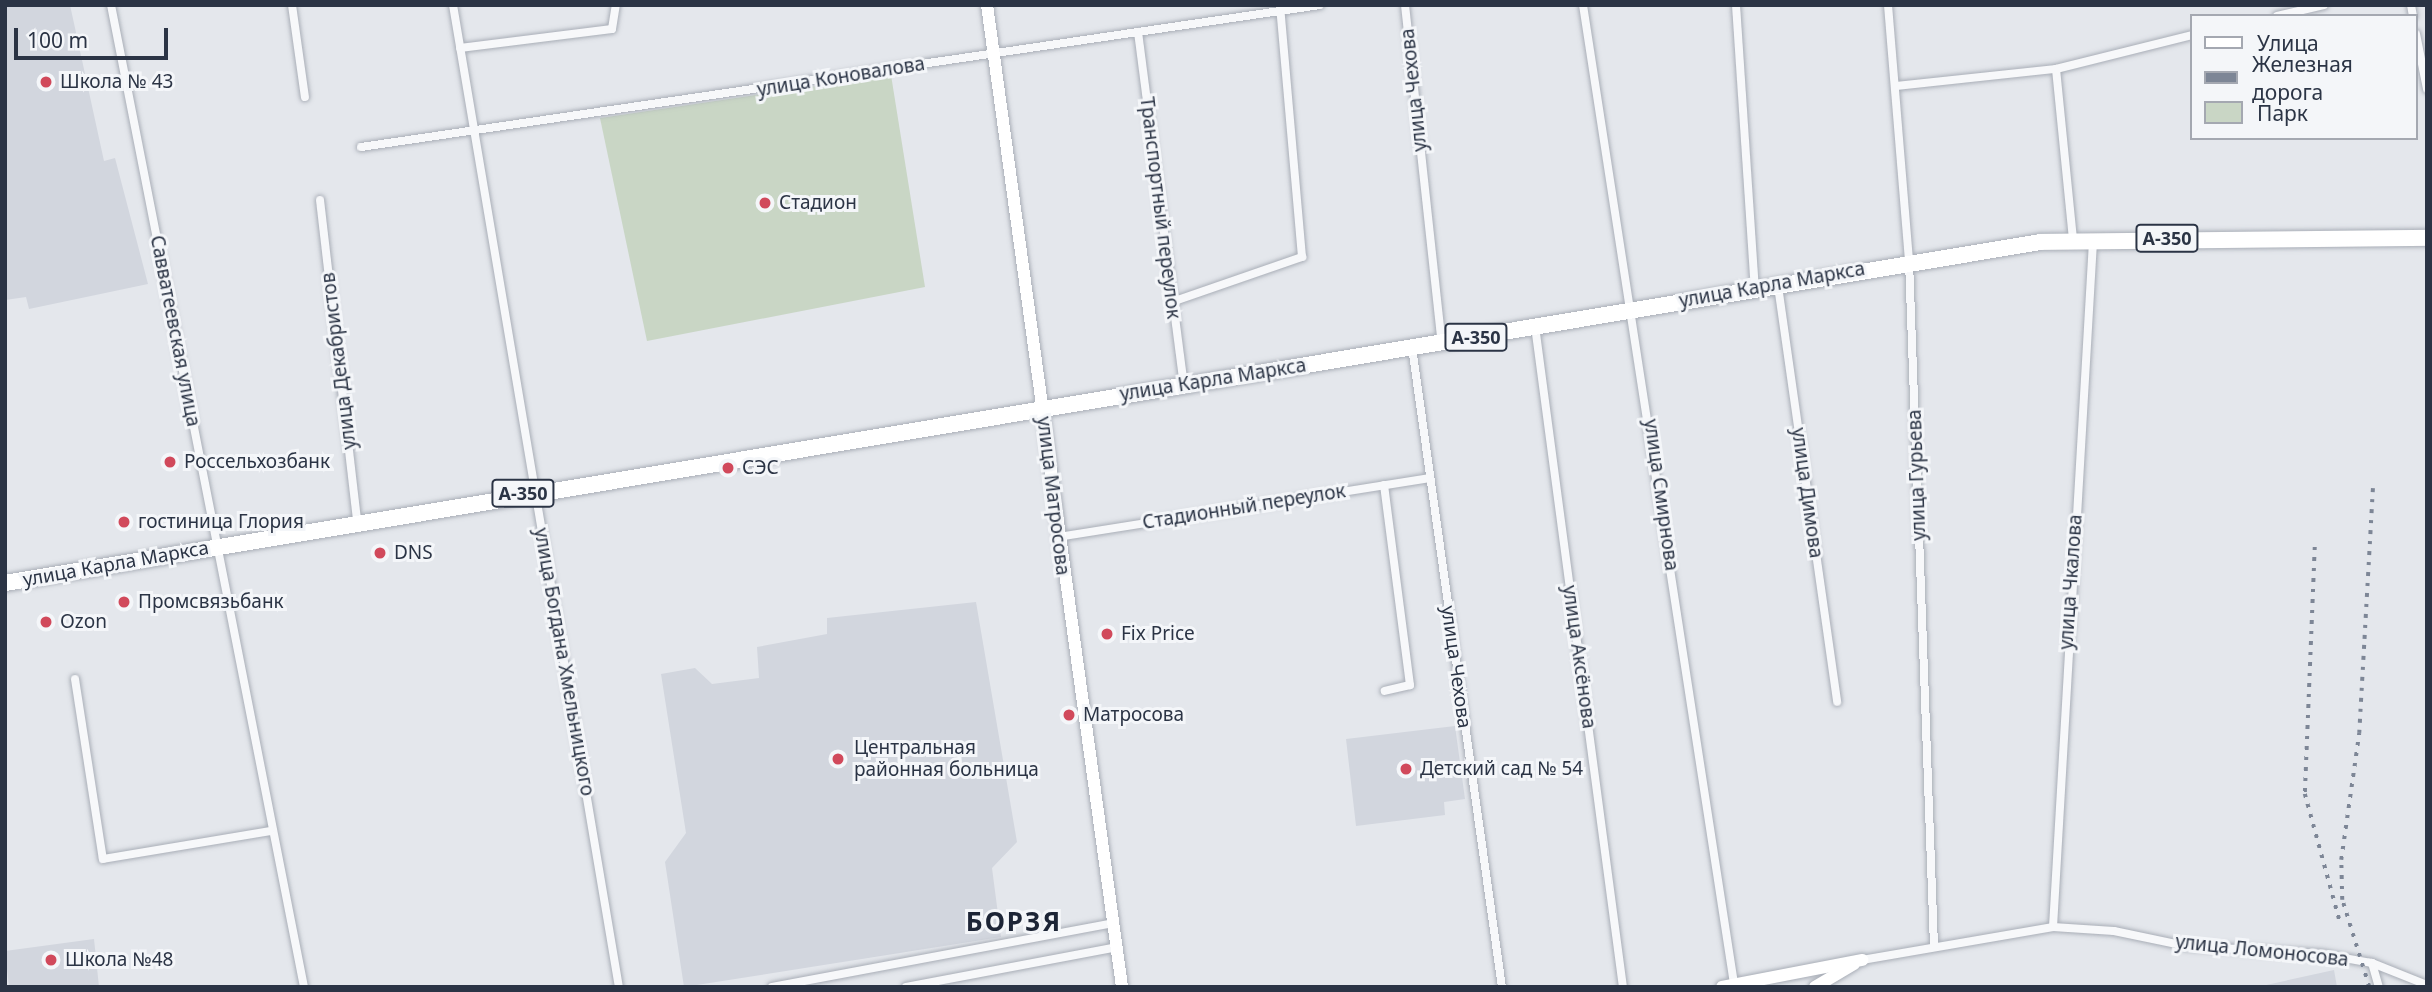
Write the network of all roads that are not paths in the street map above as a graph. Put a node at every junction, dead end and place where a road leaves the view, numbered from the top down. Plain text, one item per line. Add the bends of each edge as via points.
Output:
1 (111, 5) edge
2 (292, 5) edge
3 (453, 5) edge
4 (616, 5) edge
5 (988, 5) edge
6 (1320, 5) edge
7 (1405, 5) edge
8 (1583, 5) edge
9 (1735, 5) edge
10 (1888, 5) edge
11 (2324, 5) edge
12 (1280, 8) edge
13 (2286, 14) edge
14 (1138, 32) junction
15 (2190, 36) edge
16 (2418, 44) edge
17 (460, 48) junction
18 (995, 54) junction
19 (2056, 69) junction
20 (1896, 86) junction
21 (2427, 89) edge
22 (305, 97) dead end
23 (474, 132) junction
24 (360, 147) dead end
25 (320, 200) dead end
26 (2093, 238) junction
27 (2427, 238) edge
28 (2073, 239) junction
29 (1909, 261) junction
30 (1778, 284) junction
31 (1755, 288) junction
32 (1172, 302) junction
33 (1633, 310) junction
34 (1535, 327) junction
35 (1442, 342) junction
36 (1412, 347) junction
37 (1184, 384) junction
38 (1042, 408) junction
39 (1429, 478) junction
40 (1384, 485) junction
41 (535, 491) junction
42 (357, 521) junction
43 (1058, 537) junction
44 (216, 546) junction
45 (5, 583) edge
46 (75, 679) dead end
47 (1385, 691) dead end
48 (1837, 702) dead end
49 (270, 831) junction
50 (1108, 924) junction
51 (2053, 927) junction
52 (1934, 946) junction
53 (1112, 948) junction
54 (1862, 960) junction
55 (2372, 963) junction
56 (2427, 985) edge
57 (1728, 986) edge
58 (304, 987) edge
59 (619, 987) edge
60 (772, 987) edge
61 (906, 987) edge
62 (1122, 987) edge
63 (1502, 987) edge
64 (1623, 987) edge
65 (1815, 987) edge
66 (2379, 987) edge

1 - 44 street, Савватеевская улица
2 - 22 street
3 - 17 street, улица Богдана Хмельницкого
4 - 17 street via 612,29
5 - 18 street, улица Матросова
6 - 12 street, улица Коновалова
7 - 35 street, улица Чехова
8 - 33 street, улица Смирнова
9 - 31 street
10 - 20 street, улица Гурьева
11 - 13 street
12 - 14 street, улица Коновалова
12 - 32 street via 1302,257
14 - 18 street, улица Коновалова
14 - 32 street, Транспортный переулок
15 - 19 street
16 - 21 street
17 - 23 street, улица Богдана Хмельницкого
18 - 23 street, улица Коновалова
18 - 38 street, улица Матросова
19 - 20 street
19 - 28 street
20 - 29 street, улица Гурьева
23 - 24 street, улица Коновалова
23 - 41 street, улица Богдана Хмельницкого
25 - 42 street, улица Декабристов
26 - 27 highway, улица Карла Маркса / А-350
26 - 28 highway, улица Карла Маркса / А-350
26 - 51 street, улица Чкалова
28 - 29 highway, улица Карла Маркса / А-350
29 - 30 highway, улица Карла Маркса / А-350
29 - 52 street, улица Гурьева
30 - 31 highway, улица Карла Маркса / А-350
30 - 48 street, улица Димова
31 - 33 highway, улица Карла Маркса / А-350
32 - 37 street, Транспортный переулок
33 - 34 highway, улица Карла Маркса / А-350
33 - 57 street, улица Смирнова
34 - 35 highway, улица Карла Маркса / А-350
34 - 64 street, улица Аксёнова
35 - 36 highway, улица Карла Маркса / А-350
36 - 37 highway, улица Карла Маркса / А-350
36 - 39 street, улица Чехова
37 - 38 highway, улица Карла Маркса / А-350
38 - 41 highway, улица Карла Маркса / А-350
38 - 43 street, улица Матросова
39 - 40 street, Стадионный переулок
39 - 63 street, улица Чехова
40 - 43 street, Стадионный переулок
40 - 47 street via 1410,685
41 - 42 highway, улица Карла Маркса / А-350
41 - 59 street, улица Богдана Хмельницкого
42 - 44 highway, улица Карла Маркса / А-350
43 - 50 street, улица Матросова
44 - 45 highway, улица Карла Маркса / А-350
44 - 49 street, Савватеевская улица
46 - 49 street via 103,859
49 - 58 street, Савватеевская улица
50 - 53 street, улица Матросова
50 - 60 street
51 - 52 street, улица Ломоносова
51 - 55 street, улица Ломоносова
52 - 54 street, улица Ломоносова
53 - 61 street
53 - 62 street, улица Матросова
54 - 57 street, улица Ломоносова
54 - 65 street, улица Ломоносова
55 - 56 street, улица Ломоносова
55 - 66 street, улица Ломоносова

